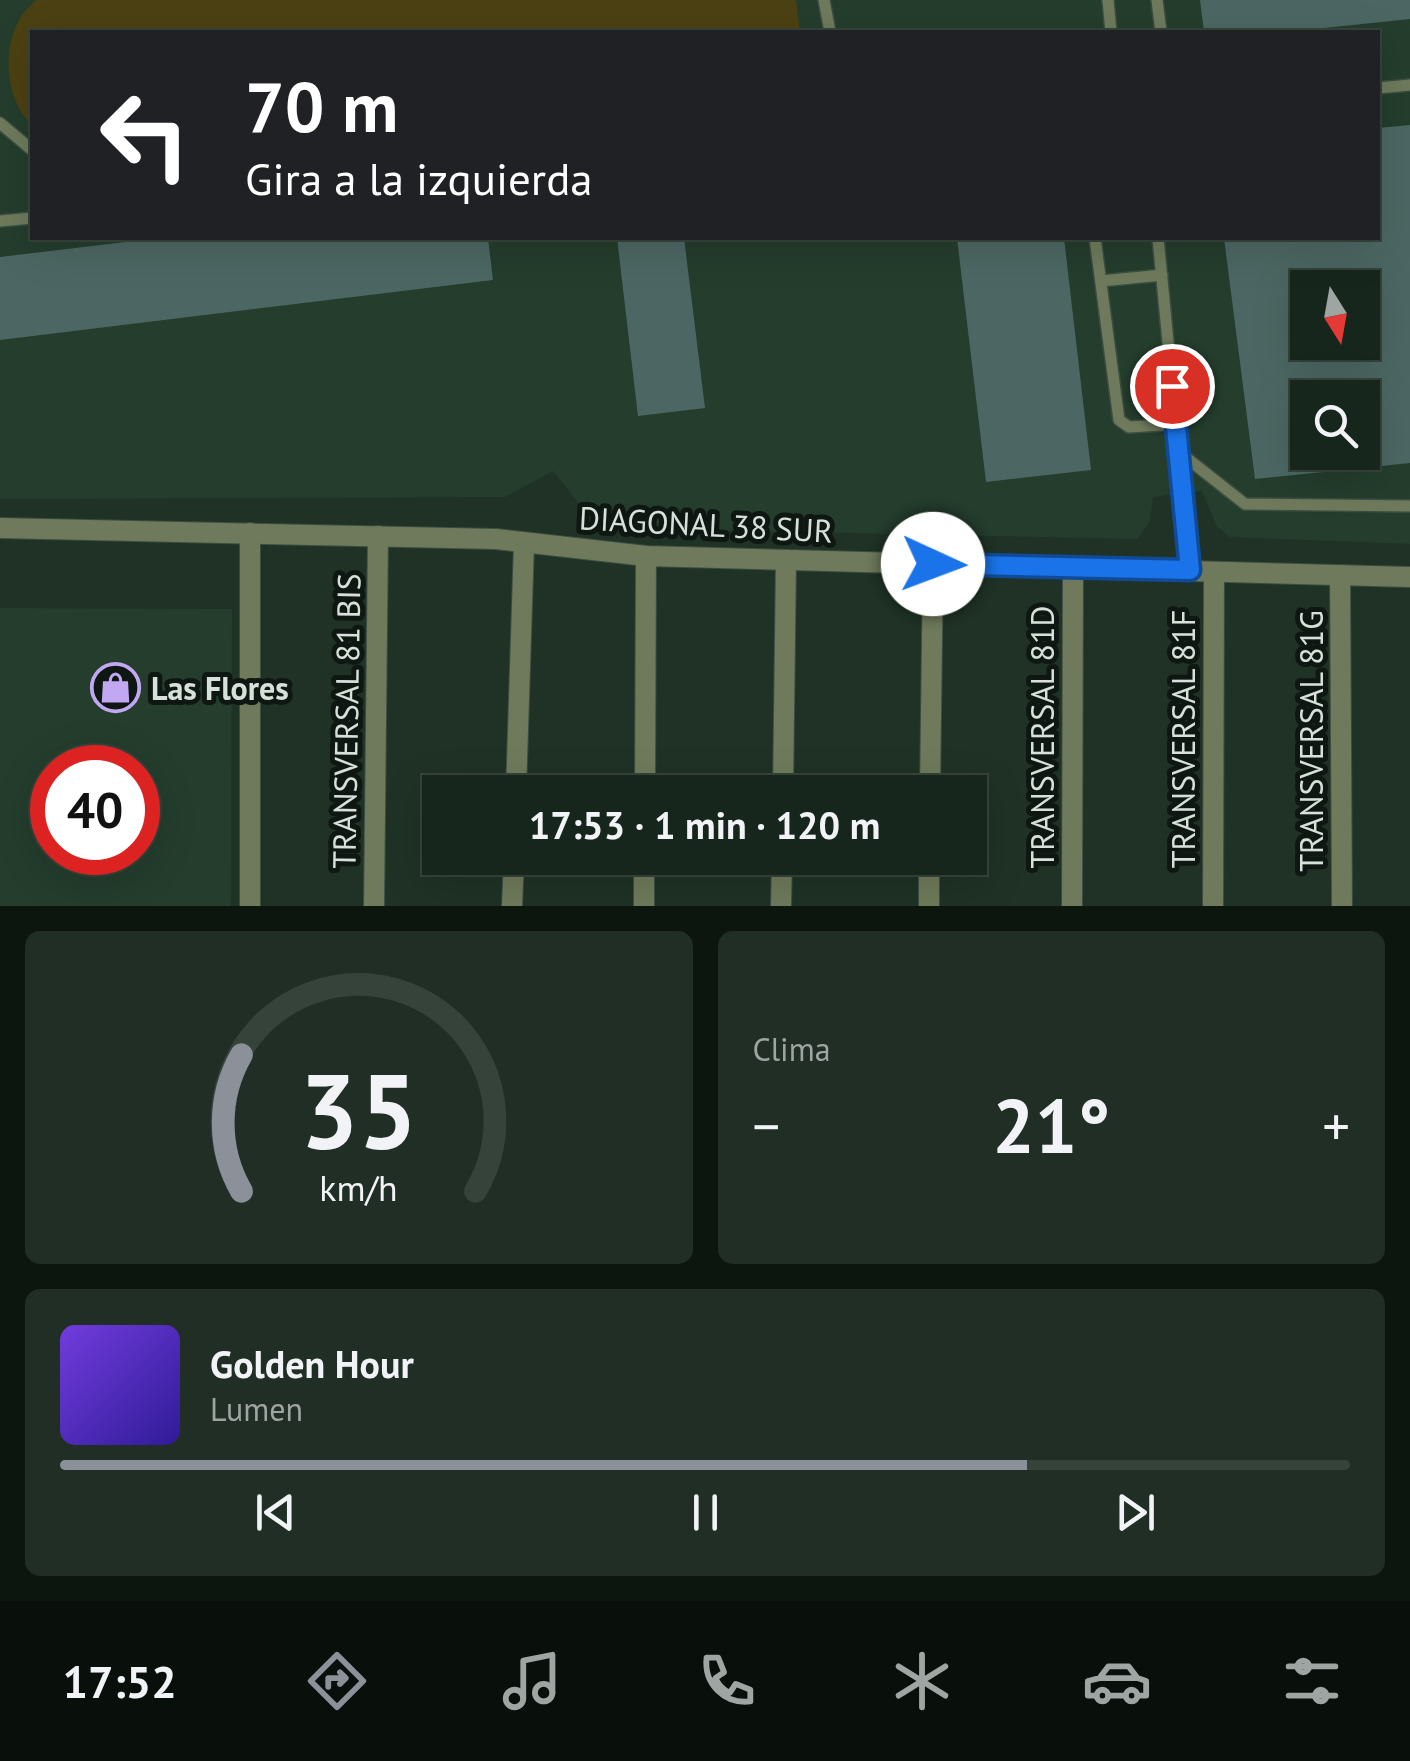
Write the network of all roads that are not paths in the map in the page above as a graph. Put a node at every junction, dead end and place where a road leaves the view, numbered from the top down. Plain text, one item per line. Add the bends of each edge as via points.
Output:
1 (824, 0) edge
2 (1108, 0) edge
3 (1157, 0) edge
4 (830, 30) edge
5 (1111, 30) edge
6 (1161, 30) edge
7 (1410, 84) edge
8 (1380, 88) edge
9 (0, 122) edge
10 (30, 148) edge
11 (30, 218) edge
12 (0, 221) edge
13 (1095, 240) edge
14 (1158, 240) edge
15 (1162, 275) junction
16 (1102, 282) junction
17 (1176, 424) junction
18 (1178, 452) junction
19 (1410, 506) edge
20 (0, 528) edge
21 (250, 533) junction
22 (378, 536) junction
23 (524, 543) junction
24 (646, 556) junction
25 (786, 560) junction
26 (933, 564) junction
27 (1073, 568) junction
28 (1190, 570) junction
29 (1214, 572) junction
30 (1340, 575) junction
31 (1410, 577) edge
32 (517, 775) edge
33 (644, 775) edge
34 (783, 775) edge
35 (930, 775) edge
36 (513, 875) edge
37 (644, 875) edge
38 (782, 875) edge
39 (930, 875) edge
40 (250, 906) edge
41 (374, 906) edge
42 (512, 906) edge
43 (644, 906) edge
44 (781, 906) edge
45 (929, 906) edge
46 (1072, 906) edge
47 (1213, 906) edge
48 (1342, 906) edge

1 - 4 lane
2 - 5 lane
3 - 6 lane
7 - 8 lane
9 - 10 lane
11 - 12 lane
13 - 16 lane
14 - 15 lane
15 - 16 lane
15 - 17 lane
16 - 17 lane via 1119,420 1129,427
17 - 18 lane
18 - 19 lane via 1245,504
18 - 28 lane
20 - 21 street, DIAGONAL 38 SUR
21 - 22 street, DIAGONAL 38 SUR
21 - 40 street
22 - 23 street, DIAGONAL 38 SUR
22 - 41 street, TRANSVERSAL 81 BIS
23 - 24 street, DIAGONAL 38 SUR
23 - 32 street
24 - 25 street, DIAGONAL 38 SUR
24 - 33 street
25 - 26 street, DIAGONAL 38 SUR
25 - 34 street
26 - 27 street, DIAGONAL 38 SUR
26 - 35 street
27 - 28 street, DIAGONAL 38 SUR
27 - 46 street, TRANSVERSAL 81D
28 - 29 street, DIAGONAL 38 SUR
29 - 30 street, DIAGONAL 38 SUR
29 - 47 street, TRANSVERSAL 81F
30 - 31 street, DIAGONAL 38 SUR
30 - 48 street, TRANSVERSAL 81G
36 - 42 street
37 - 43 street
38 - 44 street
39 - 45 street

